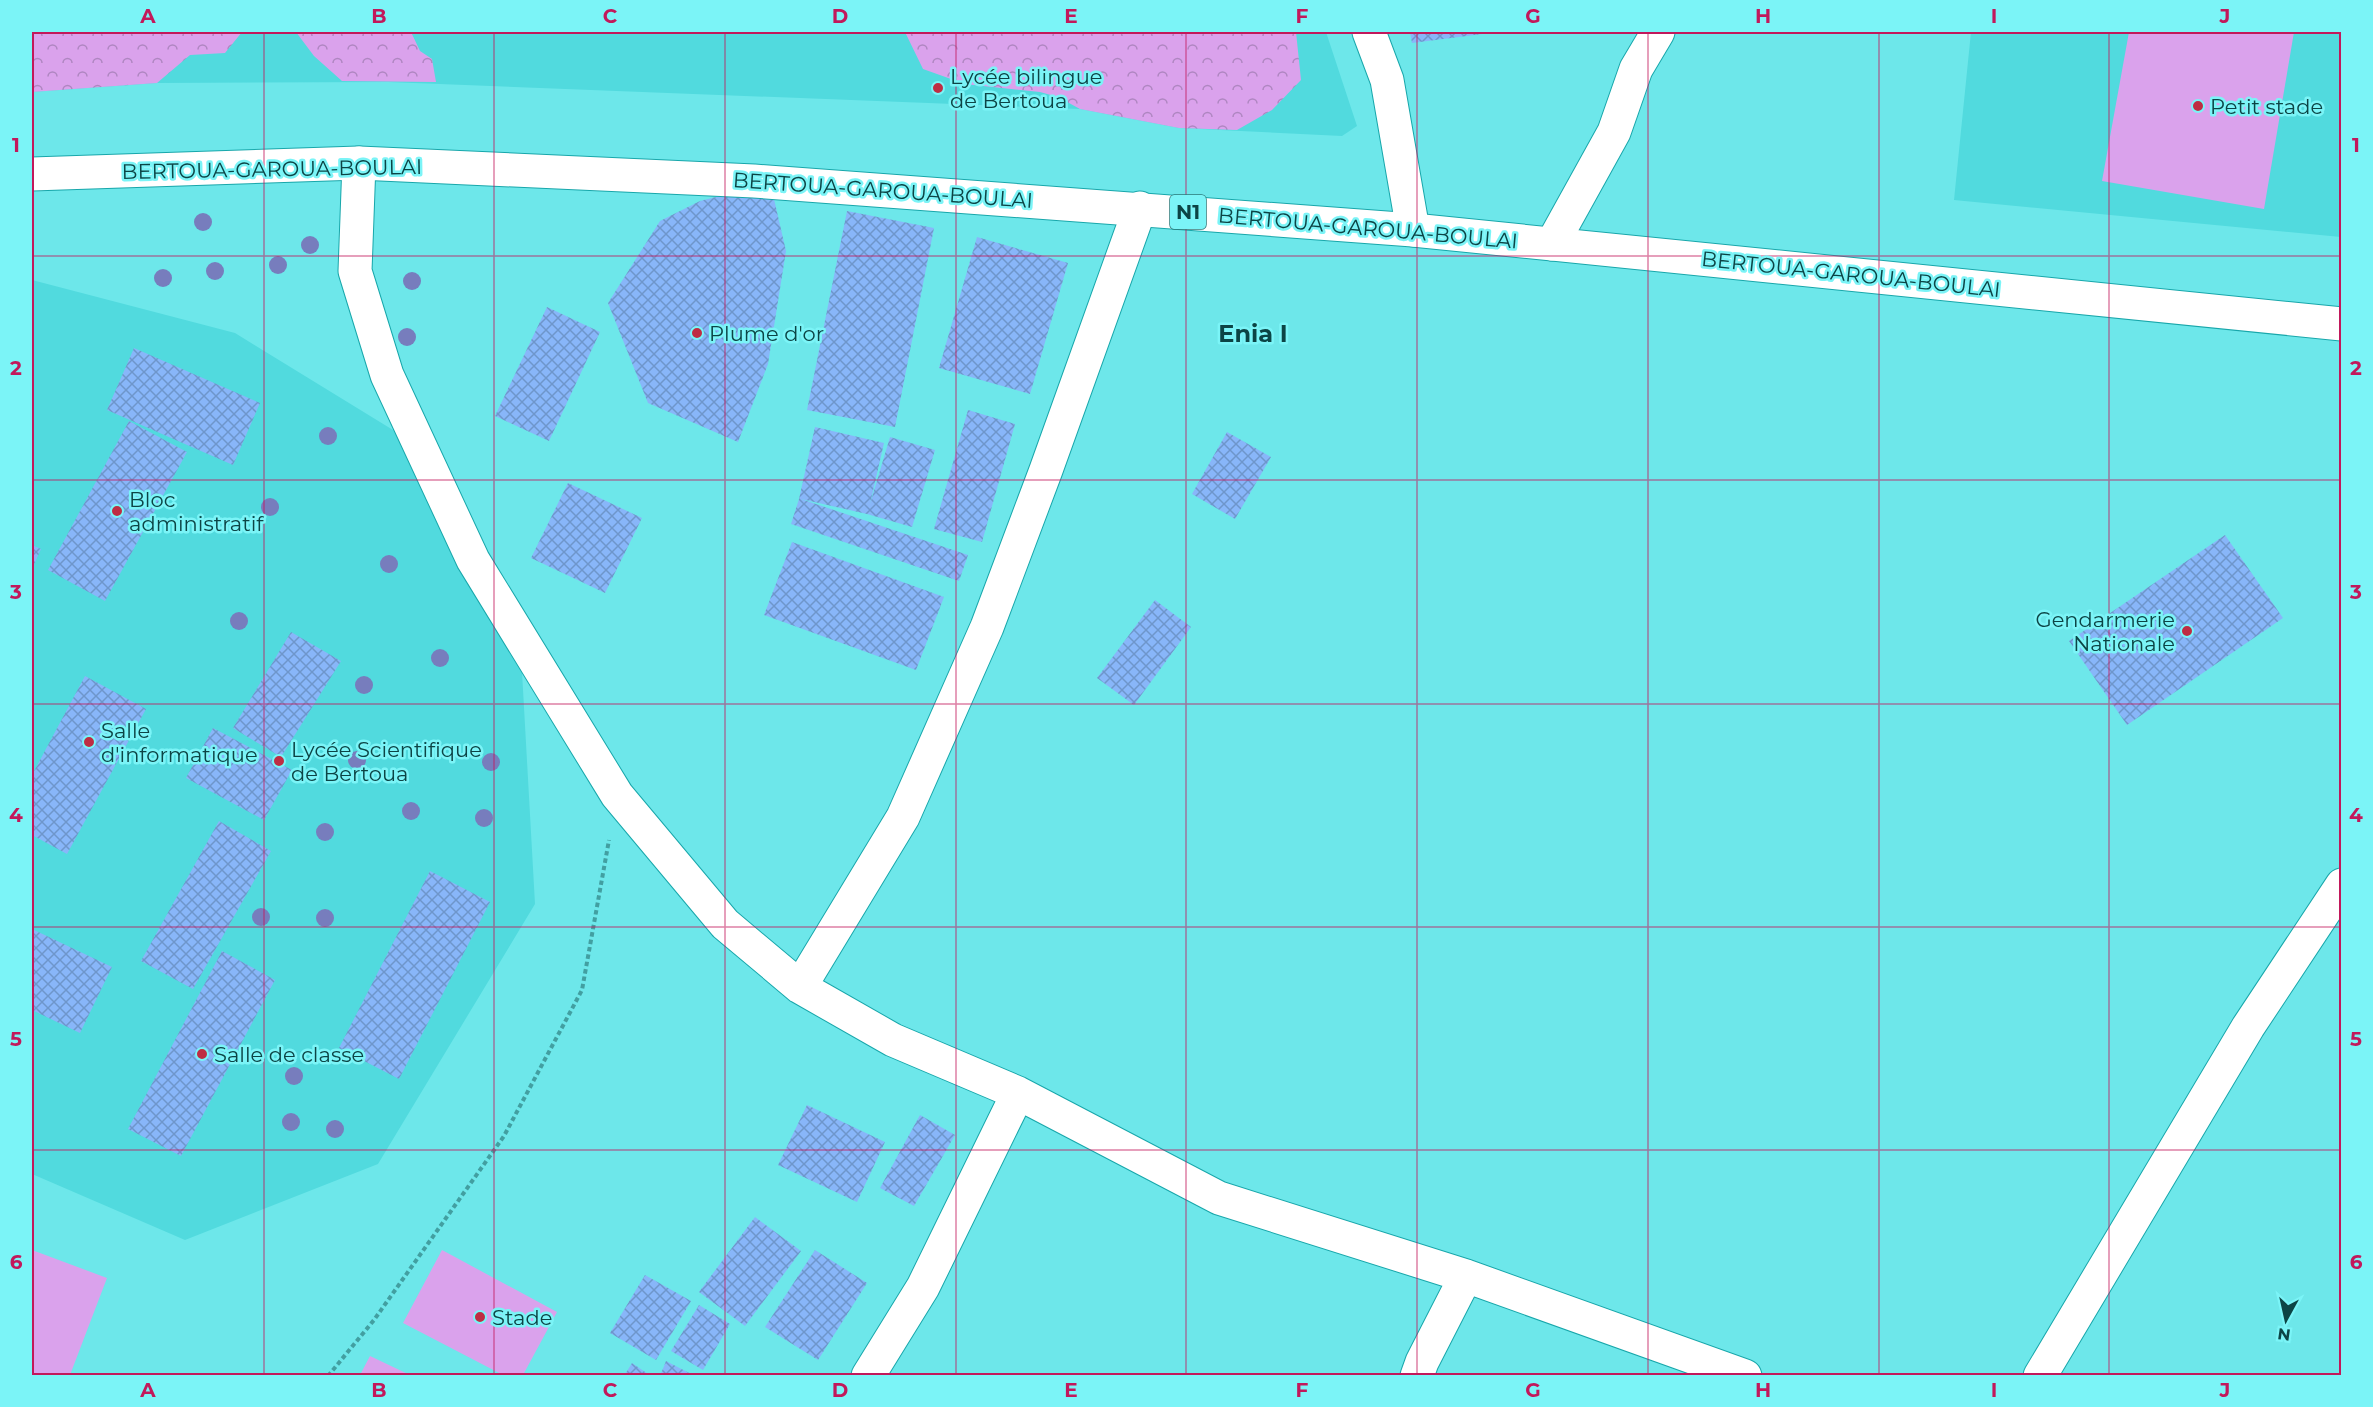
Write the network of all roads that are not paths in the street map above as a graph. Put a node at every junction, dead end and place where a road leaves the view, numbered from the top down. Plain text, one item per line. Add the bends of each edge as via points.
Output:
1 (1369, 32) edge
2 (1658, 32) edge
3 (358, 163) junction
4 (32, 174) edge
5 (1140, 208) junction
6 (1413, 230) junction
7 (1552, 244) junction
8 (2342, 324) edge
9 (2342, 885) edge
10 (800, 987) junction
11 (1018, 1093) junction
12 (1466, 1276) junction
13 (868, 1376) edge
14 (1417, 1376) edge
15 (1745, 1376) edge
16 (2040, 1376) edge

1 - 6 main road via 1387,80
2 - 7 main road via 1636,69 1614,132
3 - 4 main road, BERTOUA-GAROUA-BOULAI / N1
3 - 5 main road, BERTOUA-GAROUA-BOULAI / N1 via 754,180
3 - 10 main road via 355,271 387,375 473,560 617,795 725,924
5 - 6 main road, BERTOUA-GAROUA-BOULAI / N1
5 - 10 main road via 982,638 903,817
6 - 7 main road, BERTOUA-GAROUA-BOULAI / N1
7 - 8 main road, BERTOUA-GAROUA-BOULAI / N1
9 - 16 main road via 2248,1027
10 - 11 main road via 893,1040
11 - 12 main road via 1219,1198
11 - 13 main road via 923,1287
12 - 14 main road
12 - 15 main road

